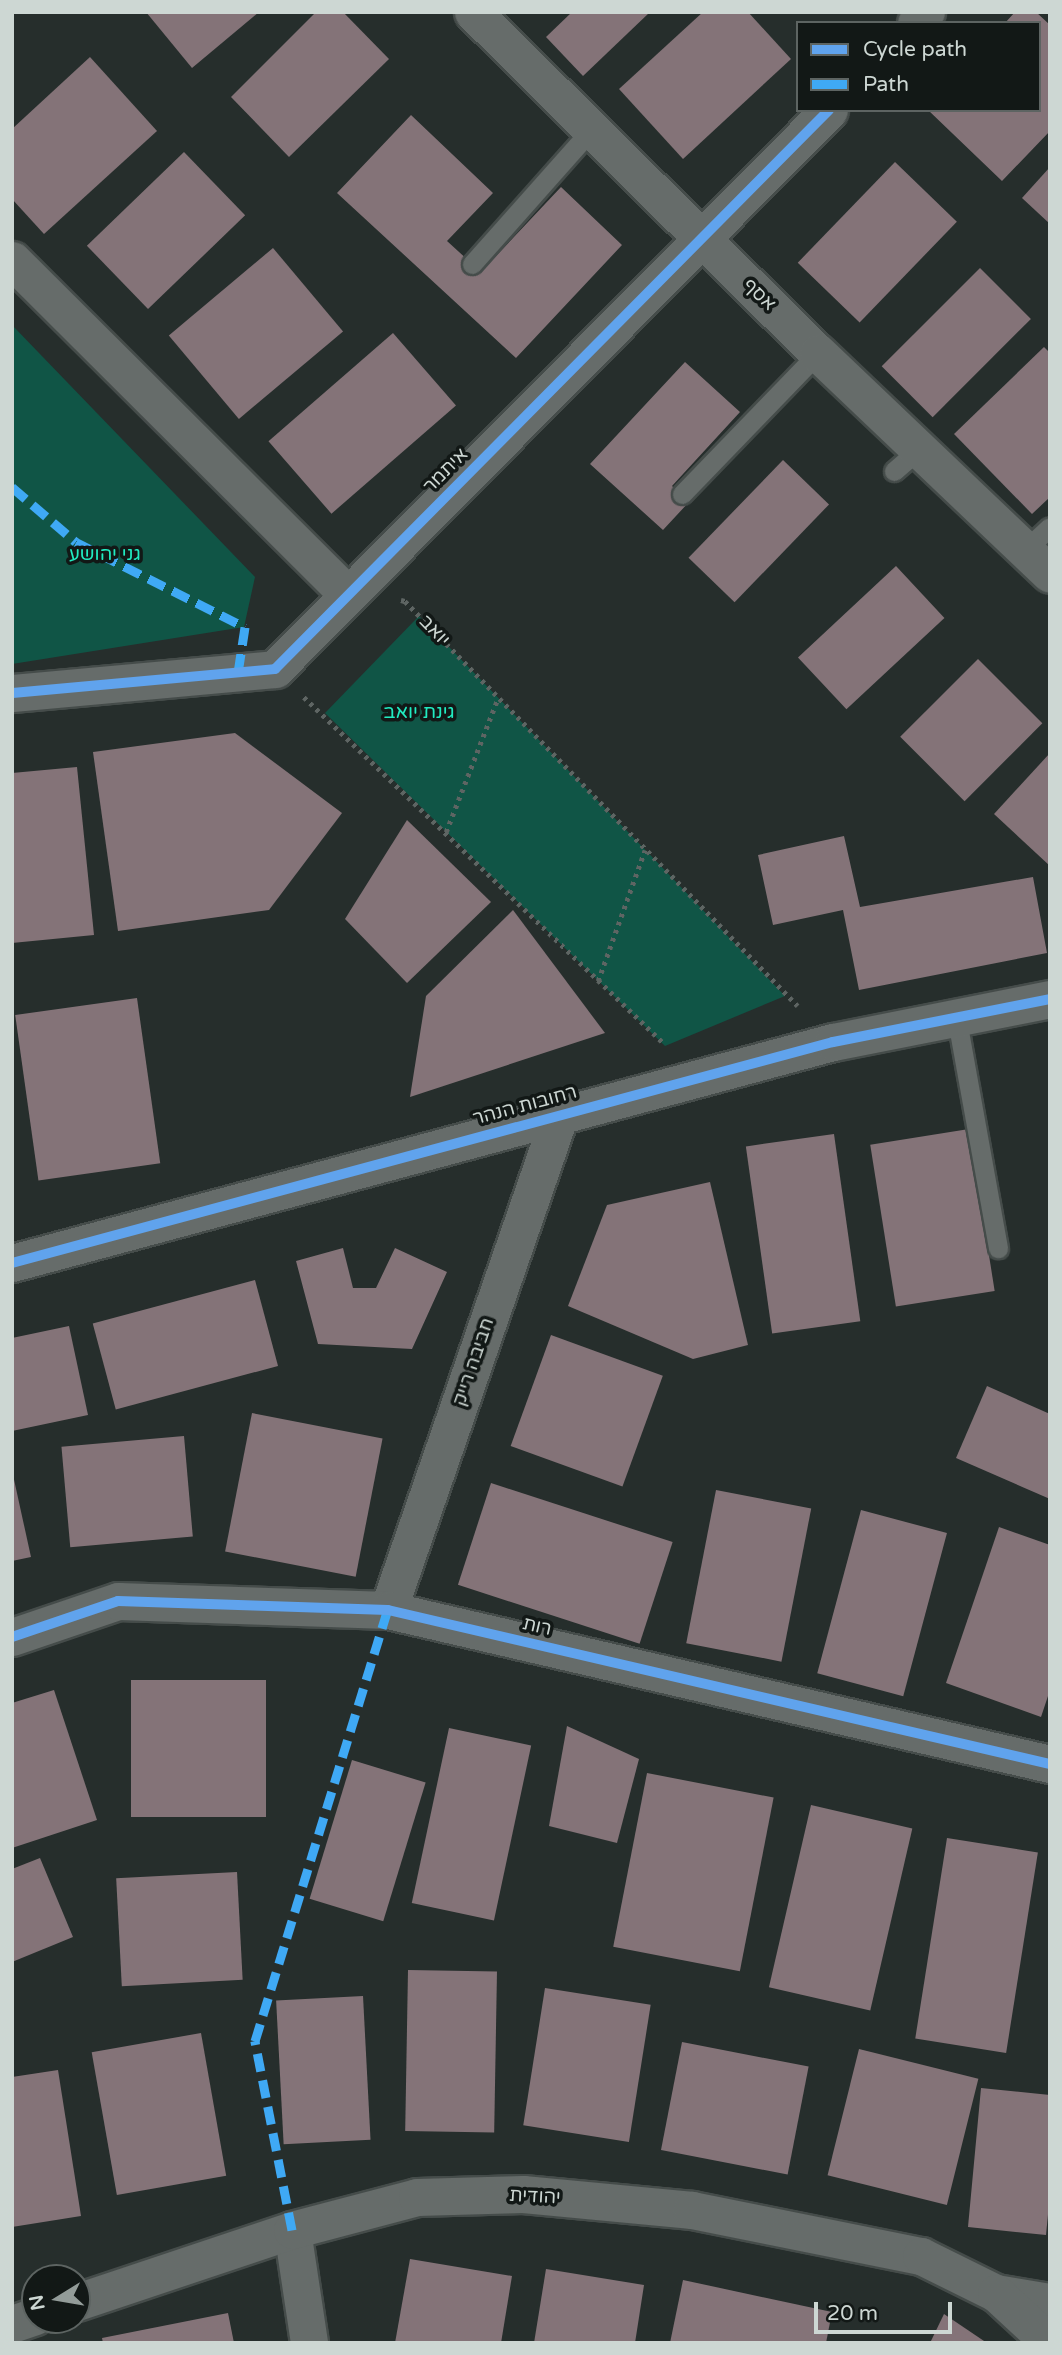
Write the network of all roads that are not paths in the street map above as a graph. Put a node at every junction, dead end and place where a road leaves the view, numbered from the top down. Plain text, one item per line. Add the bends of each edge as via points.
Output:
1 (472, 12) edge
2 (827, 112) edge
3 (591, 130) junction
4 (702, 239) junction
5 (12, 260) edge
6 (472, 264) dead end
7 (818, 353) junction
8 (682, 495) dead end
9 (1041, 551) edge
10 (348, 595) junction
11 (12, 693) edge
12 (1050, 999) edge
13 (957, 1020) junction
14 (560, 1114) junction
15 (998, 1248) dead end
16 (12, 1263) edge
17 (388, 1610) junction
18 (12, 1637) edge
19 (1050, 1764) edge
20 (292, 2230) junction
21 (996, 2293) junction
22 (91, 2297) edge
23 (1050, 2302) edge
24 (309, 2343) edge
25 (1050, 2343) edge

1 - 3 street, אסף
2 - 4 street, איתמר
3 - 4 street, אסף
3 - 6 lane
4 - 7 street, אסף
4 - 10 street, איתמר
5 - 10 street
7 - 8 lane
7 - 9 street, אסף via 906,460
10 - 11 street, איתמר via 275,669
12 - 13 street, רחובות הנהר
13 - 14 street, רחובות הנהר via 834,1042
13 - 15 lane
14 - 16 street, רחובות הנהר
14 - 17 street, חביבה רייק
17 - 18 street, רות via 118,1601
17 - 19 street, רות
20 - 21 street, יהודית via 417,2197 523,2194 692,2210 922,2256
20 - 22 street, יהודית
20 - 24 street
21 - 23 street, יהודית
21 - 25 street, יהודית

